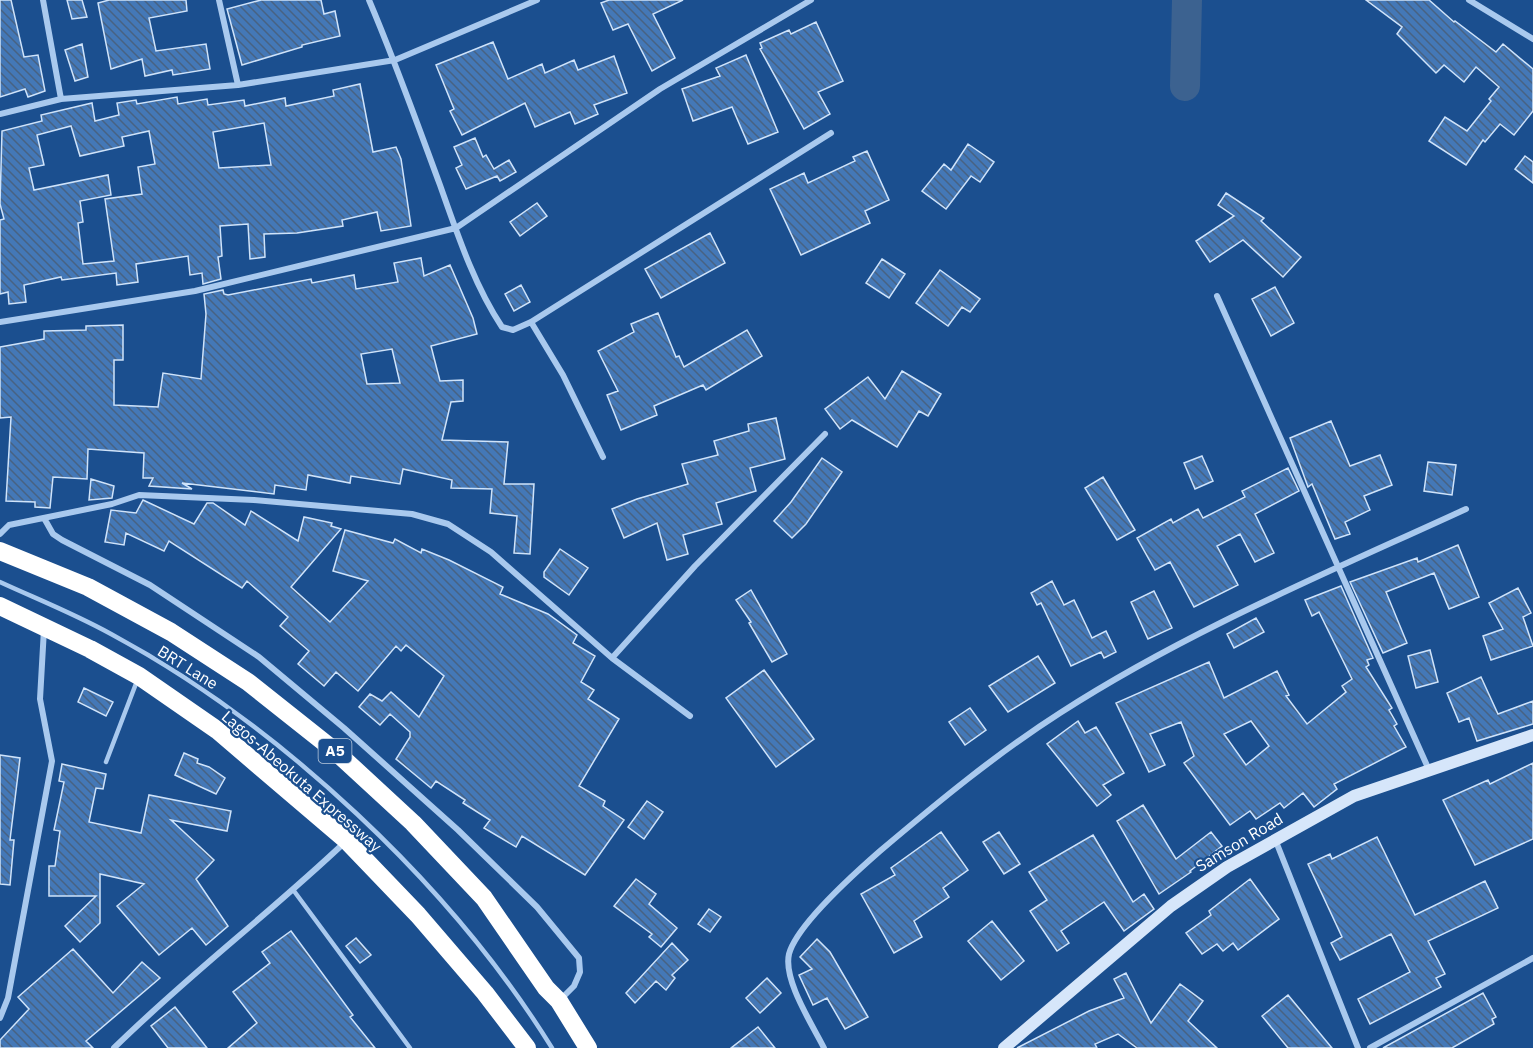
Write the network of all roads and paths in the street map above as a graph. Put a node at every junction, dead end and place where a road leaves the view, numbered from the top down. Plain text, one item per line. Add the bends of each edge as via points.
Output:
1 (43, 0) edge
2 (219, 0) edge
3 (369, 0) edge
4 (537, 0) edge
5 (811, 0) edge
6 (1469, 0) edge
7 (1533, 39) edge
8 (395, 60) junction
9 (238, 86) junction
10 (61, 99) junction
11 (0, 114) edge
12 (831, 133) dead end
13 (456, 228) junction
14 (1217, 296) dead end
15 (0, 322) edge
16 (531, 322) junction
17 (825, 434) dead end
18 (603, 457) dead end
19 (1466, 509) dead end
20 (44, 518) junction
21 (0, 534) edge
22 (0, 551) edge
23 (1338, 568) junction
24 (0, 582) edge
25 (0, 606) edge
26 (44, 626) junction
27 (612, 658) junction
28 (139, 676) junction
29 (690, 716) dead end
30 (1533, 735) edge
31 (106, 762) dead end
32 (1430, 771) junction
33 (1275, 838) junction
34 (347, 841) junction
35 (294, 891) junction
36 (1533, 958) edge
37 (559, 1001) junction
38 (0, 1018) edge
39 (114, 1048) edge
40 (410, 1048) edge
41 (527, 1048) edge
42 (552, 1048) edge
43 (588, 1048) edge
44 (824, 1048) edge
45 (1004, 1048) edge
46 (1358, 1048) edge
47 (1370, 1048) edge

1 - 10 street
2 - 9 street
3 - 8 street
4 - 8 street
5 - 13 street via 660,89
6 - 7 street
8 - 9 street
8 - 13 street
9 - 10 street
10 - 11 street
12 - 16 street
13 - 15 street via 195,291
13 - 16 street via 490,309 502,327 513,330
14 - 23 street
16 - 18 street via 563,375
17 - 27 street via 695,566
19 - 23 street
20 - 21 street via 9,525
20 - 27 street via 139,495 412,514 448,524 491,552
20 - 37 street via 62,540 150,585 259,657 370,751 501,871 579,958 580,972 574,986
22 - 37 highway, A5 via 88,587 171,632 248,682 335,751 413,823 484,898
23 - 32 street
23 - 44 street via 1228,620 1060,713 955,787 846,880 795,940 789,954 787,972
24 - 42 lane, BRT Lane via 110,633 184,677 241,716 315,778 368,826 486,950
25 - 26 highway, Lagos-Abeokuta Expressway
26 - 28 highway, Lagos-Abeokuta Expressway
26 - 38 street via 40,699 52,761 8,998
27 - 29 street
28 - 31 lane
28 - 34 highway, Lagos-Abeokuta Expressway via 217,730
30 - 32 street, Samson Road
32 - 33 street, Samson Road via 1354,796
33 - 45 street, Samson Road via 1171,906
33 - 46 street
34 - 35 street
34 - 41 highway, Lagos-Abeokuta Expressway via 470,976
35 - 39 street via 156,1006
35 - 40 lane
36 - 47 street
37 - 43 highway, A5

